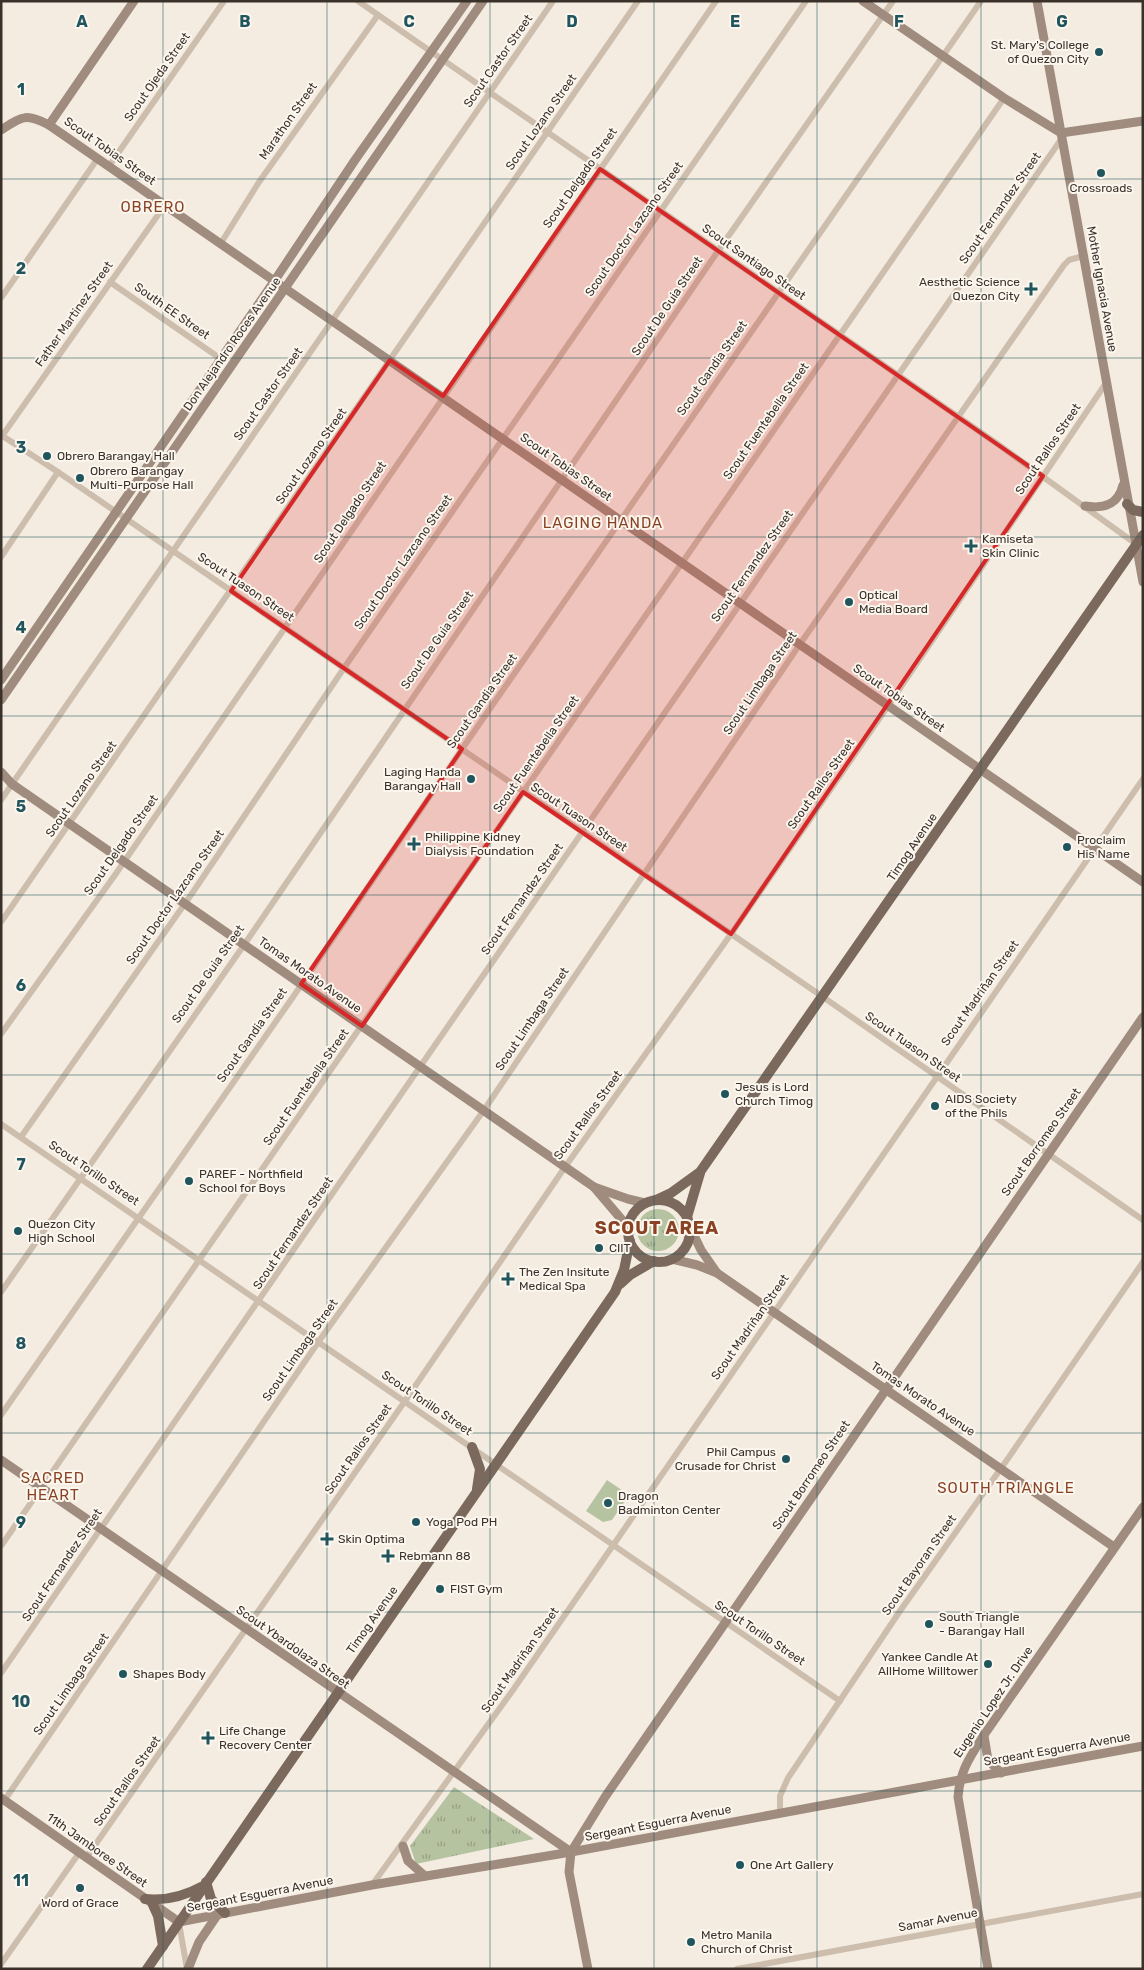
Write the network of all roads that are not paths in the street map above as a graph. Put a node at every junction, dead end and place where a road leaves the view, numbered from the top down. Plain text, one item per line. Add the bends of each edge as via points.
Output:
1 (224, 1) edge
2 (358, 1) edge
3 (467, 1) edge
4 (482, 1) edge
5 (553, 1) edge
6 (638, 1) edge
7 (716, 1) edge
8 (806, 1) edge
9 (863, 1) edge
10 (893, 1) edge
11 (981, 1) edge
12 (1037, 1) edge
13 (132, 2) edge
14 (378, 15) junction
15 (883, 15) junction
16 (431, 52) junction
17 (942, 56) junction
18 (442, 60) junction
19 (490, 93) junction
20 (1004, 98) junction
21 (1143, 120) edge
22 (49, 125) junction
23 (1, 130) edge
24 (547, 133) junction
25 (1061, 135) junction
26 (98, 158) junction
27 (109, 166) junction
28 (600, 169) junction
29 (165, 204) junction
30 (660, 211) junction
31 (221, 243) junction
32 (718, 251) junction
33 (1083, 256) junction
34 (275, 280) junction
35 (110, 282) junction
36 (286, 288) junction
37 (778, 292) junction
38 (1, 298) edge
39 (333, 320) junction
40 (839, 335) junction
41 (220, 360) junction
42 (390, 360) junction
43 (898, 375) junction
44 (1106, 383) junction
45 (442, 396) junction
46 (958, 417) junction
47 (2, 436) edge
48 (503, 438) junction
49 (58, 472) junction
50 (1043, 476) junction
51 (562, 480) junction
52 (1124, 482) junction
53 (1128, 504) junction
54 (1085, 506) junction
55 (1143, 512) edge
56 (116, 513) junction
57 (126, 520) junction
58 (621, 520) junction
59 (1143, 535) edge
60 (1136, 544) junction
61 (173, 551) junction
62 (1, 557) edge
63 (681, 564) junction
64 (1143, 582) edge
65 (62, 590) junction
66 (231, 591) junction
67 (72, 597) junction
68 (740, 603) junction
69 (285, 628) junction
70 (800, 644) junction
71 (344, 668) junction
72 (1, 680) edge
73 (1, 700) edge
74 (888, 706) junction
75 (403, 709) junction
76 (462, 750) junction
77 (980, 770) junction
78 (1, 772) edge
79 (1143, 779) edge
80 (1, 781) edge
81 (12, 784) junction
82 (523, 792) junction
83 (1, 800) edge
84 (70, 824) junction
85 (582, 832) junction
86 (1094, 848) junction
87 (124, 861) junction
88 (644, 874) junction
89 (1143, 882) edge
90 (184, 904) junction
91 (1, 922) edge
92 (731, 934) junction
93 (244, 944) junction
94 (302, 984) junction
95 (823, 997) junction
96 (1143, 1018) edge
97 (362, 1026) junction
98 (1, 1034) edge
99 (420, 1067) junction
100 (936, 1076) junction
101 (484, 1110) junction
102 (1, 1124) edge
103 (21, 1137) junction
104 (1048, 1154) junction
105 (565, 1167) junction
106 (700, 1172) junction
107 (80, 1177) junction
108 (594, 1187) junction
109 (656, 1200) junction
110 (645, 1203) junction
111 (138, 1217) junction
112 (1143, 1220) edge
113 (688, 1221) junction
114 (628, 1228) junction
115 (630, 1241) junction
116 (198, 1259) junction
117 (672, 1259) junction
118 (654, 1261) junction
119 (1143, 1262) edge
120 (717, 1273) junction
121 (618, 1286) junction
122 (1, 1292) edge
123 (259, 1301) junction
124 (774, 1312) junction
125 (319, 1342) junction
126 (886, 1389) junction
127 (404, 1401) junction
128 (1, 1414) edge
129 (472, 1447) junction
130 (1, 1460) edge
131 (496, 1463) junction
132 (1001, 1468) junction
133 (41, 1487) junction
134 (476, 1492) junction
135 (1143, 1507) edge
136 (100, 1529) junction
137 (613, 1545) junction
138 (1, 1546) edge
139 (1114, 1547) junction
140 (162, 1572) junction
141 (724, 1623) junction
142 (246, 1629) junction
143 (1, 1673) edge
144 (337, 1692) junction
145 (840, 1701) junction
146 (984, 1735) junction
147 (1143, 1746) edge
148 (454, 1772) junction
149 (1001, 1773) junction
150 (960, 1780) junction
151 (3, 1800) edge
152 (780, 1813) junction
153 (402, 1846) junction
154 (571, 1852) junction
155 (83, 1856) junction
156 (425, 1876) junction
157 (205, 1884) junction
158 (372, 1885) junction
159 (1143, 1894) edge
160 (149, 1902) junction
161 (222, 1914) junction
162 (179, 1922) junction
163 (980, 1924) junction
164 (163, 1946) junction
165 (1, 1964) edge
166 (147, 1969) edge
167 (188, 1969) edge
168 (588, 1969) edge
169 (737, 1969) edge
170 (988, 1969) edge

1 - 27 street, Scout Ojeda Street
2 - 14 street, Scout Santiago Street
3 - 16 street, Don Alejandro Roces Avenue
4 - 18 street, Don Alejandro Roces Avenue
5 - 19 street, Scout Castor Street
6 - 24 street, Scout Lozano Street
7 - 28 street, Scout Delgado Street
8 - 30 street, Scout Doctor Lazcano Street
9 - 15 street
10 - 15 street, Scout De Guia Street
11 - 17 street, Scout Gandia Street
12 - 25 street, Mother Ignacia Avenue
13 - 22 street
14 - 16 street, Scout Santiago Street
14 - 31 street, Marathon Street via 259,182
15 - 17 street
15 - 32 street, Scout De Guia Street
16 - 18 street, Scout Santiago Street
16 - 34 street, Don Alejandro Roces Avenue
17 - 20 street
17 - 37 street, Scout Gandia Street
18 - 19 street, Scout Santiago Street
18 - 36 street, Don Alejandro Roces Avenue
19 - 24 street, Scout Santiago Street
19 - 39 street, Scout Castor Street
20 - 25 street
20 - 40 street, Scout Fuentebella Street
21 - 25 street
22 - 23 street, Scout Tobias Street via 31,116
22 - 26 street, Scout Tobias Street
24 - 28 street, Scout Santiago Street
24 - 42 street, Scout Lozano Street
25 - 33 street, Mother Ignacia Avenue
25 - 43 street, Scout Fernandez Street
26 - 27 street, Scout Tobias Street
26 - 38 street
27 - 29 street, Scout Tobias Street
28 - 30 street, Scout Santiago Street
28 - 45 street, Scout Delgado Street
29 - 31 street, Scout Tobias Street
29 - 35 street, Father Martinez Street
30 - 32 street, Scout Santiago Street
30 - 48 street, Scout Doctor Lazcano Street
31 - 34 street, Scout Tobias Street
32 - 37 street, Scout Santiago Street
32 - 51 street, Scout De Guia Street
33 - 44 street, Mother Ignacia Avenue
33 - 46 street, Scout Limbaga Street via 1064,265
34 - 36 street, Scout Tobias Street
34 - 41 street, Don Alejandro Roces Avenue
35 - 41 street, South EE Street
35 - 47 street, Father Martinez Street
36 - 39 street, Scout Tobias Street
36 - 57 street, Don Alejandro Roces Avenue
37 - 40 street, Scout Santiago Street
37 - 58 street, Scout Gandia Street
39 - 42 street, Scout Tobias Street
39 - 61 street, Scout Castor Street
40 - 43 street, Scout Santiago Street
40 - 63 street, Scout Fuentebella Street
41 - 56 street, Don Alejandro Roces Avenue
42 - 45 street, Scout Tobias Street
42 - 66 street, Scout Lozano Street
43 - 46 street, Scout Santiago Street
43 - 68 street, Scout Fernandez Street
44 - 50 street, Scout Rallos Street
44 - 52 street, Mother Ignacia Avenue
45 - 48 street, Scout Tobias Street
45 - 69 street, Scout Delgado Street
46 - 50 street, Scout Santiago Street
46 - 70 street, Scout Limbaga Street
47 - 49 street, Scout Tuason Street
48 - 51 street, Scout Tobias Street
48 - 71 street, Scout Doctor Lazcano Street
49 - 56 street, Scout Tuason Street
49 - 62 street
50 - 54 street, Scout Santiago Street
50 - 74 street, Scout Rallos Street
51 - 58 street, Scout Tobias Street
51 - 75 street, Scout De Guia Street
52 - 53 street, Mother Ignacia Avenue
52 - 54 street via 1120,495 1112,503 1104,507
53 - 55 main road
53 - 60 street, Mother Ignacia Avenue
54 - 60 street, Scout Santiago Street
56 - 57 street, Scout Tuason Street
56 - 65 street, Don Alejandro Roces Avenue
57 - 61 street, Scout Tuason Street
57 - 67 street, Don Alejandro Roces Avenue
58 - 63 street, Scout Tobias Street
58 - 76 street, Scout Gandia Street
59 - 60 main road, Timog Avenue
60 - 64 street, Mother Ignacia Avenue
60 - 77 main road, Timog Avenue
61 - 66 street, Scout Tuason Street
61 - 81 street, Scout Castor Street
63 - 68 street, Scout Tobias Street
63 - 82 street, Scout Fuentebella Street
65 - 67 street
65 - 72 street, Don Alejandro Roces Avenue
66 - 69 street, Scout Tuason Street
66 - 84 street, Scout Lozano Street
67 - 73 street, Don Alejandro Roces Avenue
68 - 70 street, Scout Tobias Street
68 - 85 street, Scout Fernandez Street
69 - 71 street, Scout Tuason Street
69 - 87 street, Scout Delgado Street
70 - 74 street, Scout Tobias Street
70 - 88 street, Scout Limbaga Street
71 - 75 street, Scout Tuason Street
71 - 90 street, Scout Doctor Lazcano Street
74 - 77 street, Scout Tobias Street
74 - 92 street, Scout Rallos Street
75 - 76 street, Scout Tuason Street
75 - 93 street, Scout De Guia Street
76 - 82 street, Scout Tuason Street
76 - 94 street, Scout Gandia Street
77 - 86 street, Scout Tobias Street
77 - 95 main road, Timog Avenue
78 - 81 street, Tomas Morato Avenue
79 - 86 street, Scout Madriñan Street
80 - 81 street, Tomas Morato Avenue
81 - 83 street, Scout Castor Street
81 - 84 street, Tomas Morato Avenue
82 - 85 street, Scout Tuason Street
82 - 97 street, Scout Fuentebella Street
84 - 87 street, Tomas Morato Avenue
84 - 91 street, Scout Lozano Street
85 - 88 street, Scout Tuason Street
85 - 99 street, Scout Fernandez Street
86 - 89 street, Scout Tobias Street
86 - 100 street, Scout Madriñan Street
87 - 90 street, Tomas Morato Avenue
87 - 98 street, Scout Delgado Street
88 - 92 street, Scout Tuason Street
88 - 101 street, Scout Limbaga Street
90 - 93 street, Tomas Morato Avenue
90 - 103 street, Scout Doctor Lazcano Street
92 - 95 street, Scout Tuason Street
92 - 105 street, Scout Rallos Street
93 - 94 street, Tomas Morato Avenue
93 - 107 street, Scout De Guia Street
94 - 97 street, Tomas Morato Avenue
94 - 111 street, Scout Gandia Street
95 - 100 street, Scout Tuason Street
95 - 106 main road, Timog Avenue
96 - 104 street, Scout Borromeo Street
97 - 99 street, Tomas Morato Avenue
97 - 116 street, Scout Fuentebella Street
99 - 101 street, Tomas Morato Avenue
99 - 123 street, Scout Fernandez Street
100 - 104 street, Scout Tuason Street
100 - 124 street, Scout Madriñan Street
101 - 105 street, Tomas Morato Avenue
101 - 125 street, Scout Limbaga Street
102 - 103 street, Scout Torillo Street
103 - 107 street, Scout Torillo Street
104 - 112 street, Scout Tuason Street
104 - 126 street, Scout Borromeo Street
105 - 108 street, Tomas Morato Avenue
105 - 127 street, Scout Rallos Street
106 - 109 main road, Timog Avenue
106 - 113 main road, Timog Avenue
107 - 111 street, Scout Torillo Street
107 - 122 street, Scout De Guia Street
108 - 110 street, Tomas Morato Avenue
108 - 114 street, Tomas Morato Avenue
109 - 110 main road
109 - 113 main road via 674,1204
110 - 114 main road via 634,1213
111 - 116 street, Scout Torillo Street
111 - 128 street, Scout Gandia Street
113 - 117 main road via 689,1238
113 - 120 street, Tomas Morato Avenue via 701,1250
114 - 115 main road
115 - 118 main road via 637,1253
115 - 121 main road, Timog Avenue
116 - 123 street, Scout Torillo Street
116 - 133 street, Scout Fuentebella Street
117 - 118 main road
117 - 120 street, Tomas Morato Avenue
118 - 121 main road, Timog Avenue via 625,1278
119 - 132 street, Scout Bayoran Street
120 - 124 street, Tomas Morato Avenue
121 - 131 main road, Timog Avenue
123 - 125 street, Scout Torillo Street
123 - 136 street, Scout Fernandez Street
124 - 126 street, Tomas Morato Avenue
124 - 137 street, Scout Madriñan Street
125 - 127 street, Scout Torillo Street
125 - 140 street, Scout Limbaga Street
126 - 132 street, Tomas Morato Avenue
126 - 141 street, Scout Borromeo Street
127 - 129 street, Scout Torillo Street
127 - 142 street, Scout Rallos Street
129 - 131 street, Scout Torillo Street
129 - 134 main road via 480,1469
130 - 133 street, Scout Ybardolaza Street
131 - 134 main road, Timog Avenue
131 - 137 street, Scout Torillo Street
132 - 139 street, Tomas Morato Avenue
132 - 145 street, Scout Bayoran Street
133 - 136 street, Scout Ybardolaza Street
133 - 138 street, Scout Fuentebella Street
134 - 144 main road, Timog Avenue
135 - 139 street, Eugenio Lopez Jr. Drive
136 - 140 street, Scout Ybardolaza Street
136 - 143 street, Scout Fernandez Street
137 - 141 street, Scout Torillo Street
137 - 148 street, Scout Madriñan Street
139 - 146 street, Eugenio Lopez Jr. Drive
140 - 142 street, Scout Ybardolaza Street
140 - 151 street, Scout Limbaga Street
141 - 145 street, Scout Torillo Street
141 - 154 street, Scout Borromeo Street
142 - 144 street, Scout Ybardolaza Street
142 - 155 street, Scout Rallos Street
144 - 148 street, Scout Ybardolaza Street
144 - 157 main road, Timog Avenue
145 - 152 street, Scout Bayoran Street via 788,1778 780,1796
146 - 149 street via 988,1760
146 - 150 street, Eugenio Lopez Jr. Drive via 964,1765
147 - 149 street, Sergeant Esguerra Avenue
148 - 153 street, Scout Madriñan Street
148 - 154 street, Scout Ybardolaza Street
149 - 150 street, Sergeant Esguerra Avenue
150 - 152 street, Sergeant Esguerra Avenue
150 - 163 street, Eugenio Lopez Jr. Drive via 958,1797
151 - 155 street, 11th Jamboree Street
152 - 154 street, Sergeant Esguerra Avenue
153 - 156 street via 408,1861
153 - 158 street, Scout Madriñan Street
154 - 156 street, Sergeant Esguerra Avenue
154 - 168 street, Scout Borromeo Street via 569,1872
155 - 160 street, 11th Jamboree Street
155 - 165 street, Scout Rallos Street
156 - 158 street, Sergeant Esguerra Avenue
157 - 160 main road via 189,1893
157 - 161 main road
157 - 162 main road, Timog Avenue
158 - 161 street, Sergeant Esguerra Avenue
159 - 163 street, Samar Avenue
160 - 162 street, 11th Jamboree Street
160 - 164 main road via 158,1916
161 - 162 street, Sergeant Esguerra Avenue
161 - 167 street via 200,1942
162 - 164 main road, Timog Avenue
162 - 167 street
163 - 169 street, Samar Avenue
163 - 170 street, Eugenio Lopez Jr. Drive
164 - 166 main road, Timog Avenue

